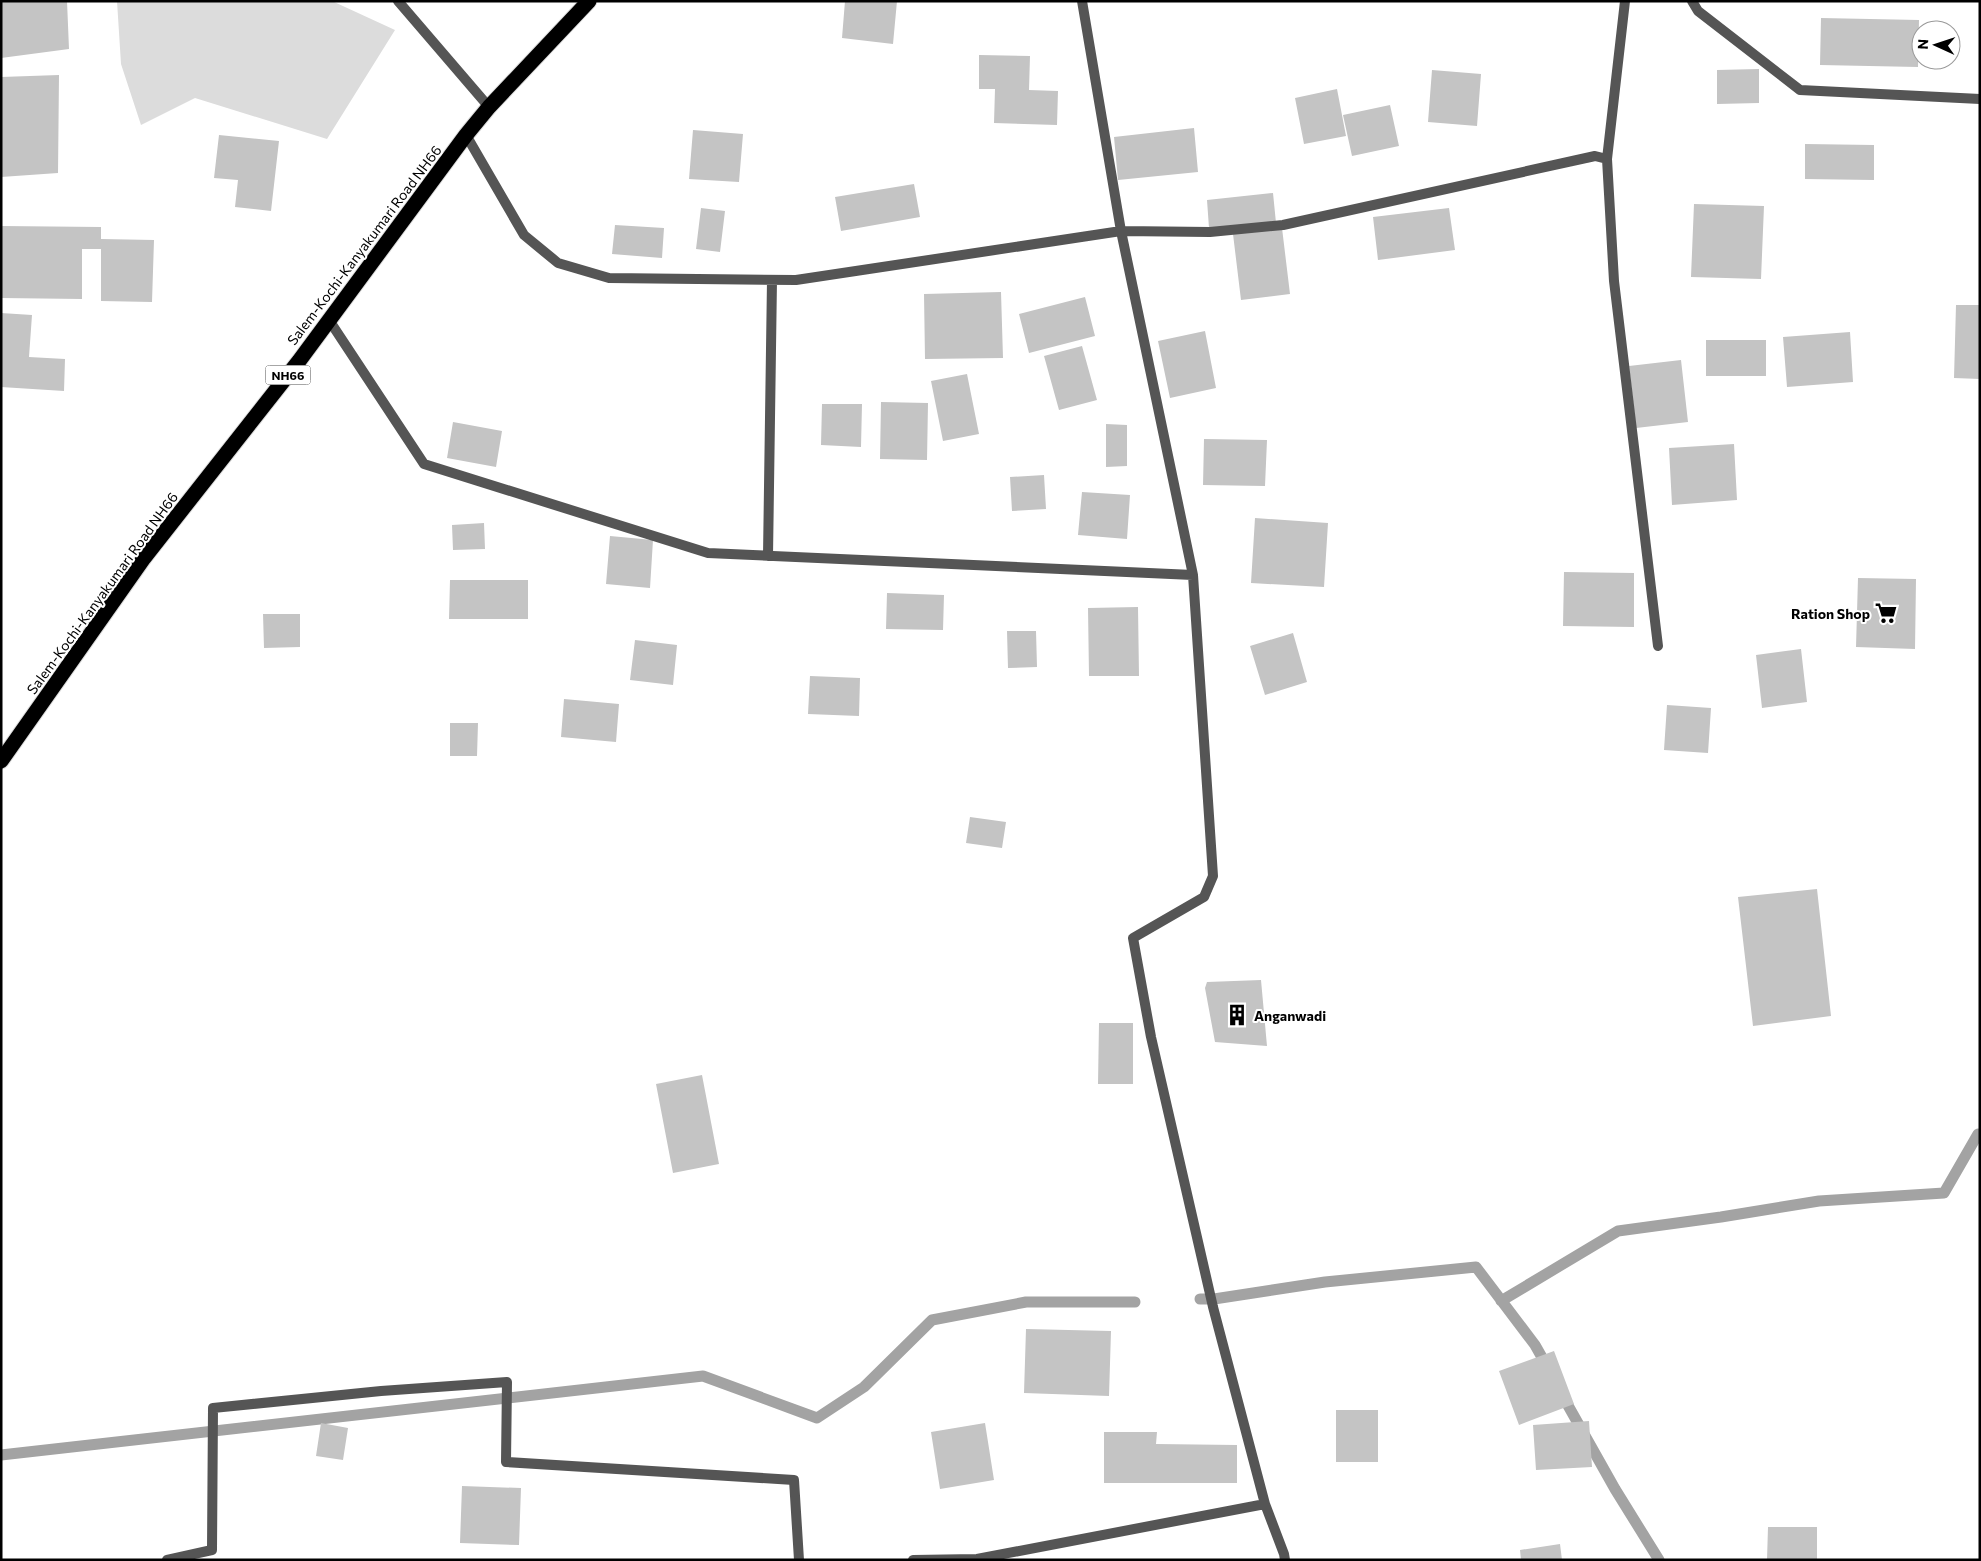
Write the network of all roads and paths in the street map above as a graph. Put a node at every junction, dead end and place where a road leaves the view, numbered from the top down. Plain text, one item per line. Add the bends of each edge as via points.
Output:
1 (398, 1) edge
2 (589, 1) edge
3 (1082, 1) edge
4 (1625, 1) edge
5 (1692, 1) edge
6 (1980, 99) edge
7 (489, 107) junction
8 (466, 135) junction
9 (1608, 159) junction
10 (1121, 231) junction
11 (772, 280) junction
12 (329, 320) junction
13 (768, 556) junction
14 (1193, 575) junction
15 (1658, 646) dead end
16 (1, 761) edge
17 (1265, 1504) junction
18 (167, 1560) edge
19 (799, 1560) edge
20 (913, 1560) edge
21 (1285, 1560) edge

1 - 7 street
2 - 7 highway, Salem-Kochi-Kanyakumari Road NH66 / NH66
3 - 10 street
4 - 9 street
5 - 6 street via 1698,11 1800,90
7 - 8 highway, Salem-Kochi-Kanyakumari Road NH66 / NH66
8 - 11 street via 524,235 558,263 609,278
8 - 12 highway, Salem-Kochi-Kanyakumari Road NH66 / NH66
9 - 10 street via 1594,156 1283,225 1210,232
9 - 15 street via 1614,281
10 - 11 street via 806,278
10 - 14 street
11 - 13 street
12 - 13 street via 424,464 708,553
12 - 16 highway, Salem-Kochi-Kanyakumari Road NH66 / NH66 via 144,558
13 - 14 street
14 - 17 street via 1214,876 1204,898 1133,938 1151,1037 1213,1307
17 - 20 street via 977,1559
17 - 21 street
18 - 19 street via 212,1550 213,1408 508,1382 506,1462 794,1480

